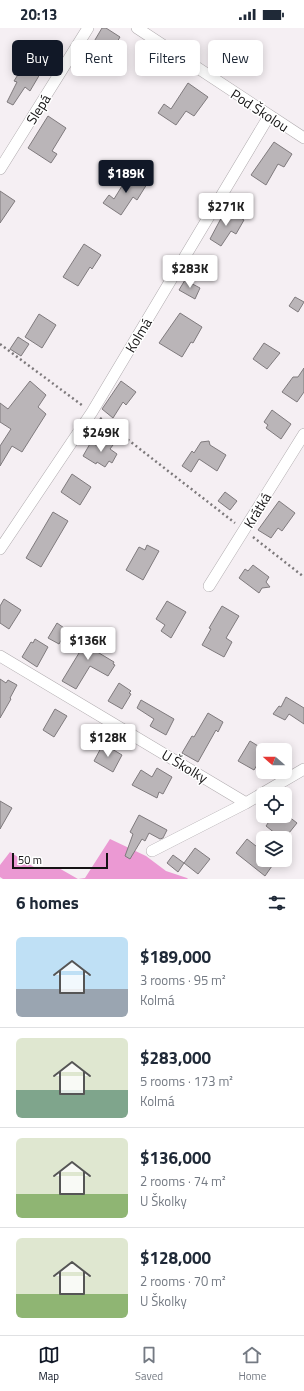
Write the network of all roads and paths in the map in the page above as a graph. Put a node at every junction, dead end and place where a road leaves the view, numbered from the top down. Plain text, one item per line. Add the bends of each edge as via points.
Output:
1 (88, 28) edge
2 (137, 28) edge
3 (269, 116) junction
4 (304, 138) edge
5 (0, 169) edge
6 (0, 344) edge
7 (92, 412) junction
8 (304, 434) edge
9 (244, 531) junction
10 (0, 549) edge
11 (304, 577) edge
12 (209, 586) dead end
13 (0, 656) edge
14 (304, 769) edge
15 (246, 802) junction
16 (152, 851) dead end

1 - 5 street, Slepá
2 - 3 street, Pod Školou
3 - 4 street, Pod Školou
3 - 7 street, Kolmá
6 - 7 path
7 - 9 path
7 - 10 street, Kolmá
8 - 9 street, Krátká
9 - 11 path
9 - 12 street, Krátká
13 - 15 street, U Školky
14 - 15 street
15 - 16 street

